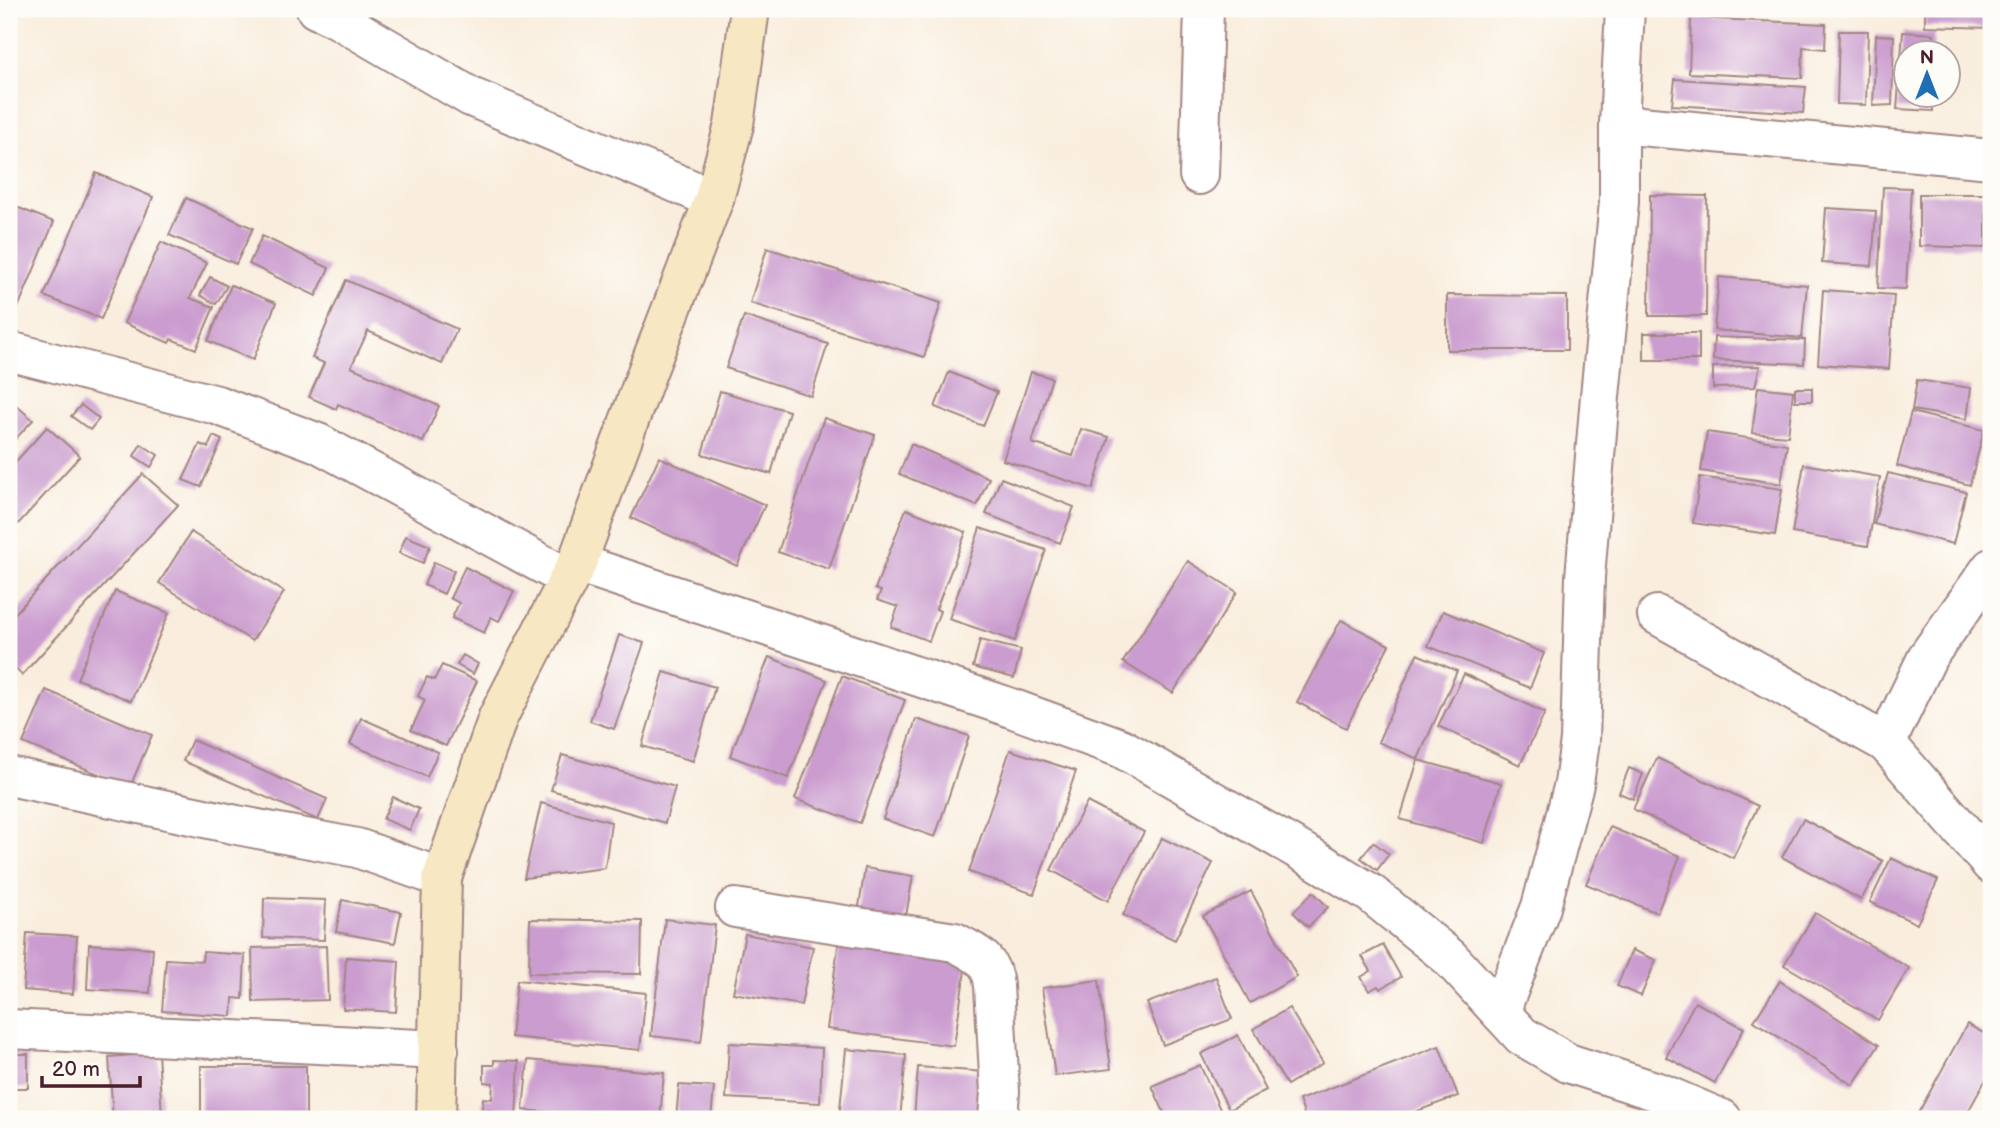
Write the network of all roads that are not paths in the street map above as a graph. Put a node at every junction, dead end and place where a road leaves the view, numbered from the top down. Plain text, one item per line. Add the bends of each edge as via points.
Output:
1 (316, 9) edge
2 (750, 9) edge
3 (1204, 9) edge
4 (1625, 9) edge
5 (1619, 124) junction
6 (1991, 159) edge
7 (1199, 175) dead end
8 (714, 199) junction
9 (9, 351) edge
10 (1991, 568) edge
11 (572, 570) junction
12 (1657, 615) dead end
13 (1886, 743) junction
14 (9, 776) edge
15 (1991, 864) edge
16 (442, 878) junction
17 (734, 908) dead end
18 (1500, 1013) junction
19 (9, 1029) edge
20 (439, 1050) junction
21 (436, 1119) edge
22 (998, 1119) edge
23 (1722, 1119) edge

1 - 8 street via 471,97
2 - 8 street via 734,125
3 - 7 street
4 - 5 street
5 - 6 street
5 - 18 street via 1619,202 1586,563 1580,740 1574,784 1541,907
8 - 11 street
9 - 11 street via 217,405 318,443
10 - 13 street via 1928,656
11 - 16 street via 498,717
11 - 18 street via 1000,704 1121,748 1370,893 1449,957
12 - 13 street
13 - 15 street
14 - 16 street via 358,849
16 - 20 street
17 - 22 street via 955,942 984,958 994,986
18 - 23 street via 1522,1036 1569,1063
19 - 20 street
20 - 21 street

